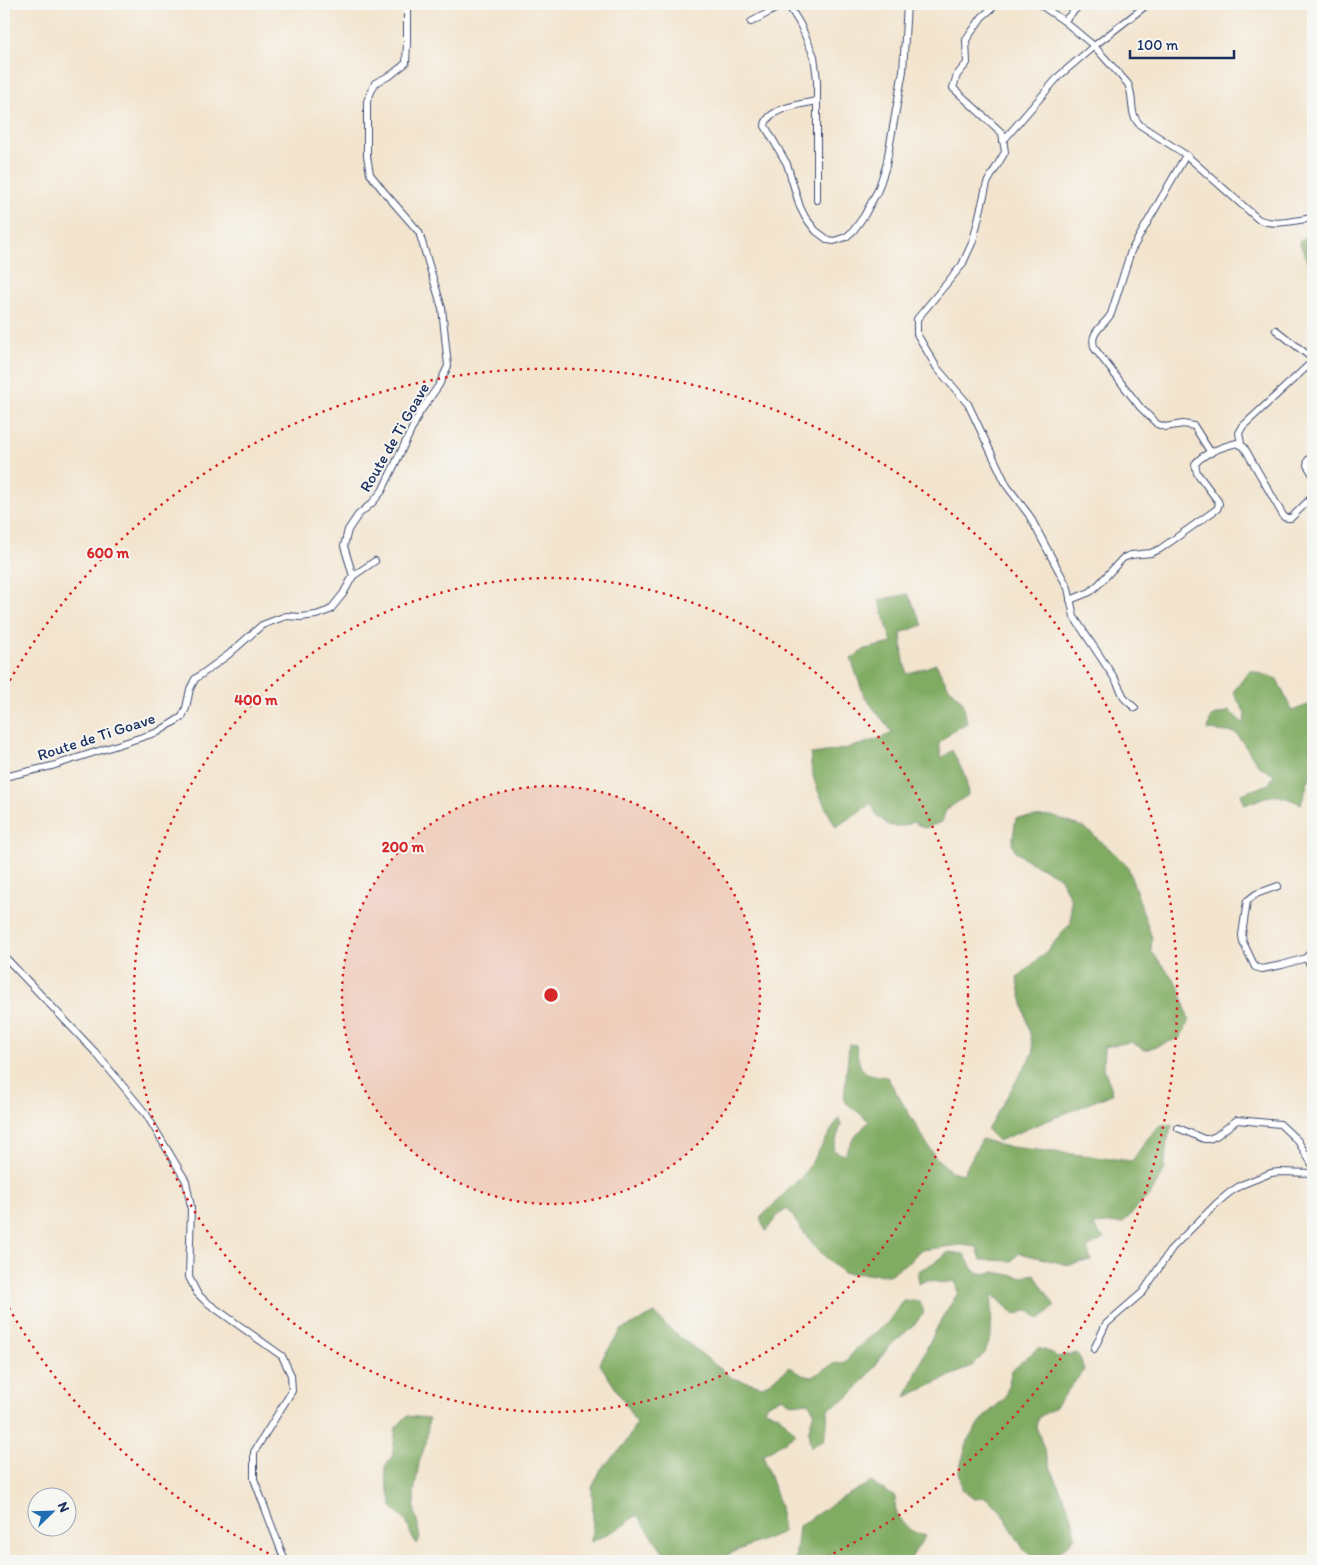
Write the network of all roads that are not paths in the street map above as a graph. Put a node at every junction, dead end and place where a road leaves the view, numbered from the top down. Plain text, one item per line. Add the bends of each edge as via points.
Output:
1 (407, 4) edge
2 (908, 4) edge
3 (997, 4) edge
4 (1040, 4) edge
5 (1080, 4) edge
6 (1148, 4) edge
7 (1064, 21) junction
8 (751, 22) dead end
9 (1094, 46) junction
10 (817, 101) junction
11 (1003, 141) junction
12 (1186, 155) junction
13 (817, 200) dead end
14 (1313, 218) edge
15 (1276, 330) dead end
16 (1313, 360) edge
17 (1241, 444) junction
18 (1211, 453) junction
19 (1313, 455) edge
20 (1313, 475) edge
21 (1313, 496) edge
22 (375, 561) dead end
23 (352, 576) junction
24 (1070, 600) junction
25 (1135, 708) dead end
26 (4, 778) edge
27 (1278, 886) dead end
28 (1313, 948) edge
29 (4, 956) edge
30 (1306, 958) junction
31 (1313, 969) edge
32 (1178, 1128) dead end
33 (1313, 1166) edge
34 (1313, 1173) edge
35 (1094, 1349) dead end
36 (285, 1561) edge

1 - 23 street, Route de Ti Goave via 406,63 375,83 367,101 367,156 370,174 419,232 442,308 448,366 420,412 382,491 348,530 344,546
2 - 10 street via 903,71 886,166 864,216 846,237 834,241 816,231 805,217 787,164 765,126 771,115 788,107
3 - 11 street via 966,40 967,64 957,75 953,88 1002,133
4 - 7 street
5 - 7 street
6 - 9 street
7 - 9 street
8 - 10 street via 784,6 792,11 814,56
9 - 11 street via 1059,76
9 - 12 street via 1128,84 1133,100 1132,113 1140,125
10 - 13 street
11 - 24 street via 1005,152 987,183 973,241 962,265 917,319 917,334 937,368 968,404 1007,486 1029,515 1068,588
12 - 14 street via 1264,222
12 - 18 street via 1131,251 1111,314 1094,334 1093,343 1140,407 1157,424 1166,427 1194,426
15 - 16 street
16 - 17 street via 1243,426 1239,433
17 - 18 street via 1232,444
17 - 21 street via 1284,517 1291,518
18 - 24 street via 1197,461 1195,468 1218,501 1217,509 1160,549 1123,558 1090,592
19 - 20 street via 1307,465
22 - 23 street
23 - 26 street, Route de Ti Goave via 330,610 316,616 286,616 262,625 195,679 182,717 158,732
24 - 25 street via 1074,617 1125,699
27 - 30 street via 1247,901 1243,942 1252,964 1258,968
28 - 30 street
29 - 36 street via 95,1052 146,1114 186,1181 191,1207 189,1277 197,1293 282,1356 291,1375 292,1391 254,1452 254,1479
30 - 31 street
32 - 33 street via 1204,1139 1216,1136 1237,1120 1280,1124 1298,1141
34 - 35 street via 1270,1173 1241,1186 1217,1203 1172,1248 1143,1292 1106,1324

